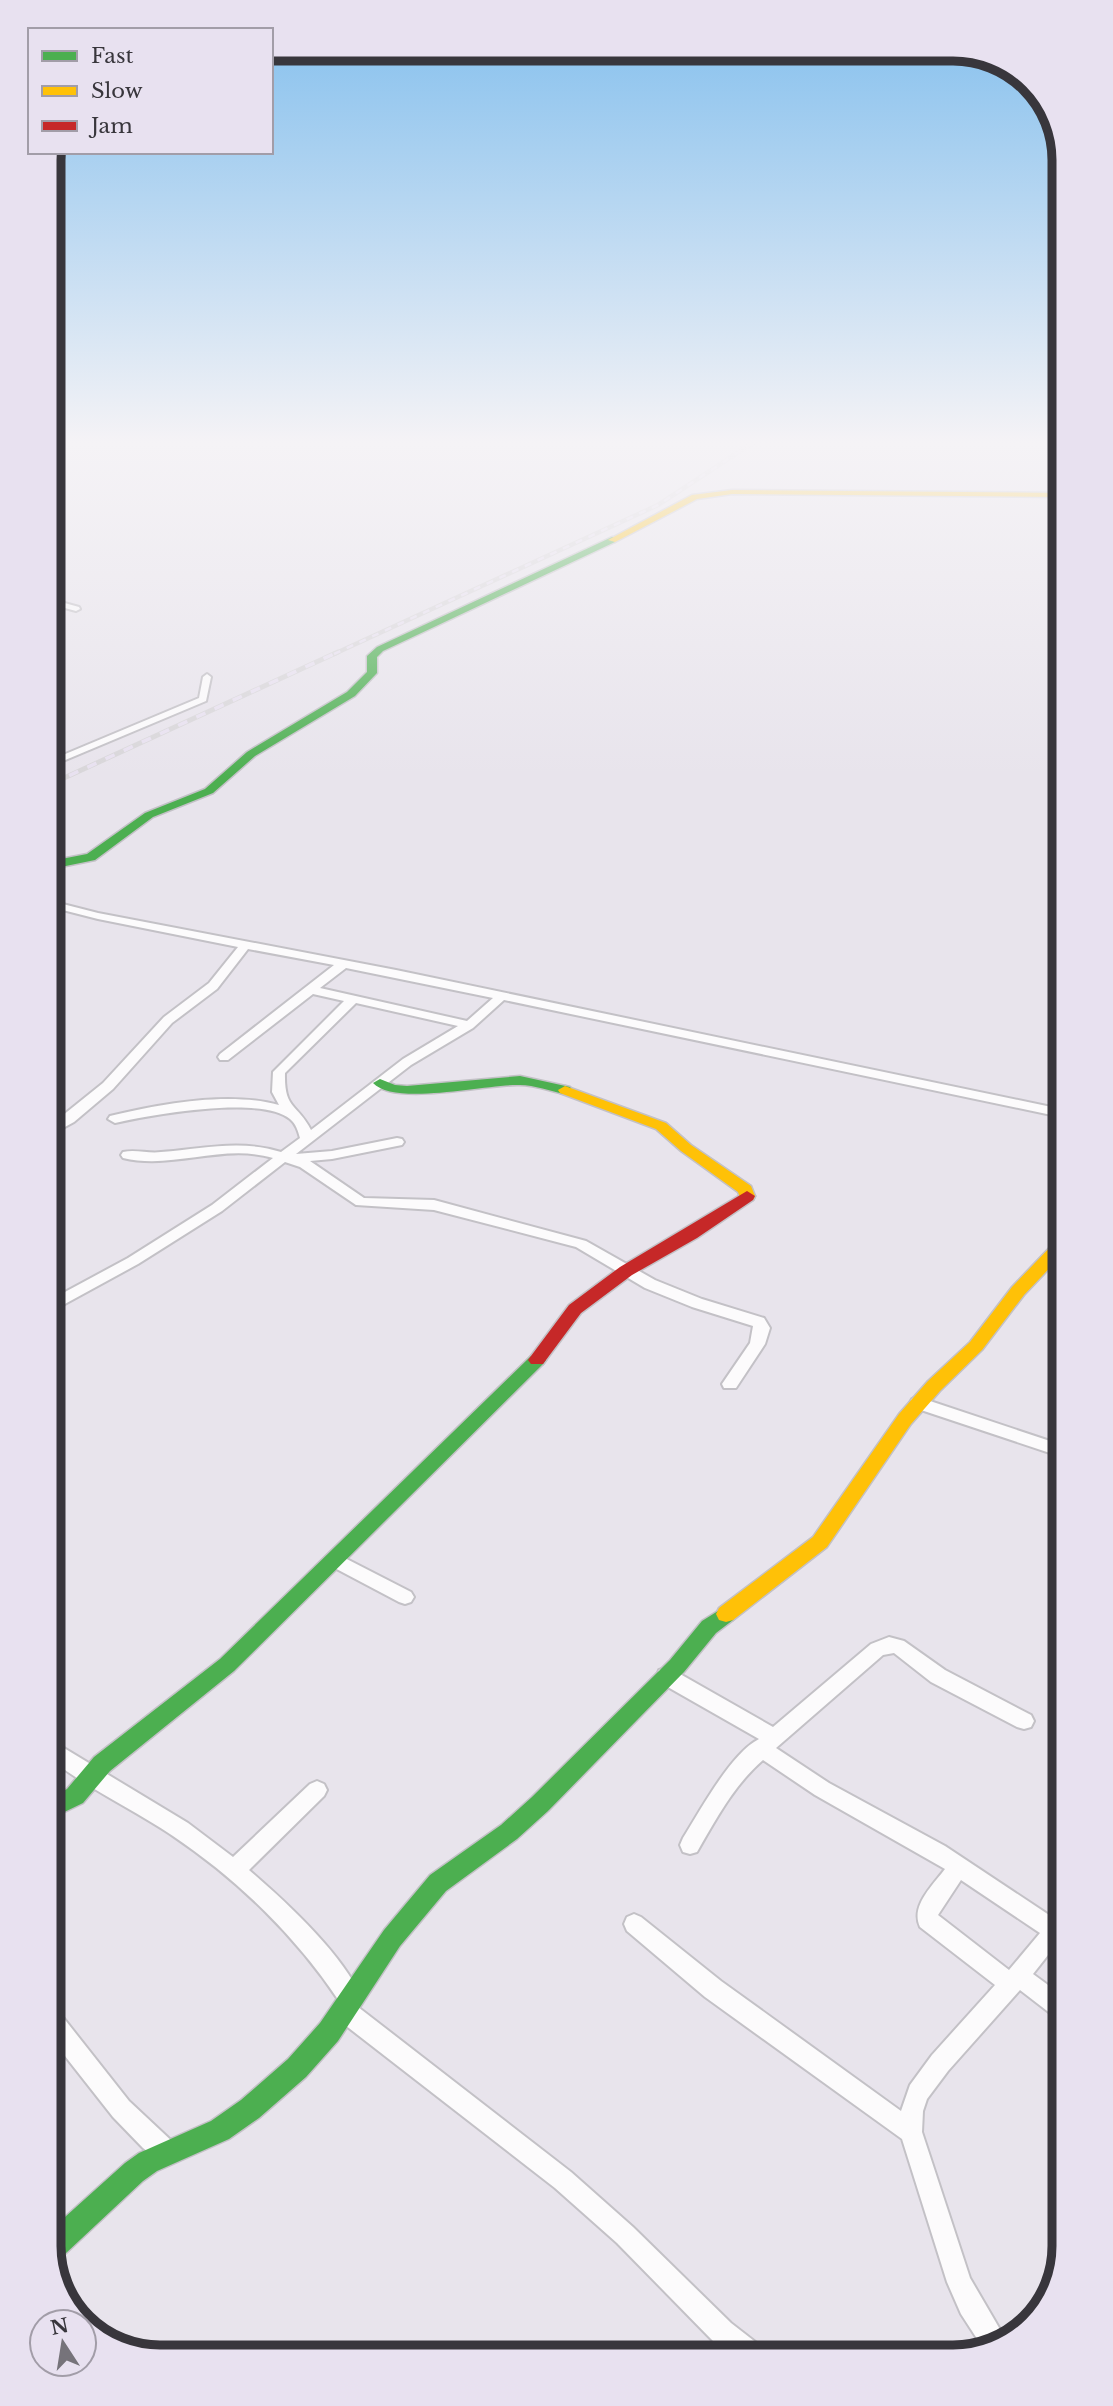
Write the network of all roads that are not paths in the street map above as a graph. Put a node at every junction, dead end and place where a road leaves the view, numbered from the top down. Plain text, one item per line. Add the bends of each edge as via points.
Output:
1 (584, 552) edge
2 (61, 604) edge
3 (76, 609) dead end
4 (207, 677) dead end
5 (61, 759) edge
6 (61, 864) edge
7 (61, 907) edge
8 (245, 945) junction
9 (343, 964) junction
10 (313, 990) junction
11 (500, 997) junction
12 (353, 999) junction
13 (469, 1025) junction
14 (224, 1057) dead end
15 (380, 1083) junction
16 (1052, 1111) edge
17 (289, 1112) junction
18 (115, 1119) dead end
19 (61, 1124) edge
20 (306, 1138) junction
21 (397, 1142) dead end
22 (128, 1155) dead end
23 (286, 1158) junction
24 (1052, 1256) edge
25 (626, 1271) junction
26 (61, 1301) edge
27 (730, 1384) dead end
28 (918, 1403) junction
29 (1052, 1448) edge
30 (335, 1560) junction
31 (405, 1597) dead end
32 (666, 1676) junction
33 (1024, 1721) dead end
34 (767, 1742) junction
35 (61, 1756) edge
36 (89, 1777) junction
37 (317, 1790) dead end
38 (61, 1805) edge
39 (690, 1845) dead end
40 (958, 1867) junction
41 (233, 1871) junction
42 (1052, 1921) edge
43 (634, 1924) dead end
44 (1052, 1934) edge
45 (1014, 1980) junction
46 (1052, 2002) edge
47 (348, 2004) junction
48 (61, 2033) edge
49 (911, 2132) junction
50 (168, 2153) junction
51 (61, 2239) edge
52 (990, 2336) edge
53 (739, 2345) edge

1 - 6 street via 380,649 372,656 372,673 357,689 251,754 209,791 149,815 91,857
2 - 3 street
4 - 5 street via 203,699
7 - 8 street
8 - 9 street
8 - 19 street via 213,986 168,1020 108,1086
9 - 10 street
9 - 11 street
10 - 12 street
10 - 14 street
11 - 13 street
11 - 16 street
12 - 13 street
12 - 17 street via 279,1072 278,1092
13 - 15 street
15 - 20 street
15 - 25 street via 400,1090 520,1080 573,1092 661,1126 748,1194 731,1209
17 - 18 street via 256,1106 193,1106
17 - 20 street via 304,1128
20 - 23 street
21 - 23 street via 332,1155
22 - 23 street via 158,1157 229,1147
23 - 25 street via 326,1176 361,1202 434,1205 559,1237 598,1251
23 - 26 street via 195,1223
24 - 28 street via 976,1346
25 - 27 street via 761,1325 761,1337
25 - 30 street via 575,1308 539,1358
28 - 29 street
28 - 32 street via 820,1542 709,1627
30 - 31 street
30 - 36 street via 227,1665
32 - 34 street
32 - 47 street via 520,1824 438,1883 392,1938
33 - 34 street via 954,1686 906,1651 889,1645 877,1649
34 - 39 street via 729,1782
34 - 40 street via 822,1789
35 - 36 street
36 - 38 street via 75,1796
36 - 41 street via 174,1826
37 - 41 street
40 - 42 street
40 - 45 street via 933,1901 927,1920
41 - 47 street via 322,1958
43 - 49 street via 713,1989
44 - 45 street
45 - 46 street
45 - 49 street via 918,2094
47 - 50 street via 297,2068 250,2109 220,2130
47 - 53 street via 563,2180
48 - 50 street via 147,2137
49 - 52 street via 959,2282
50 - 51 street via 134,2172

